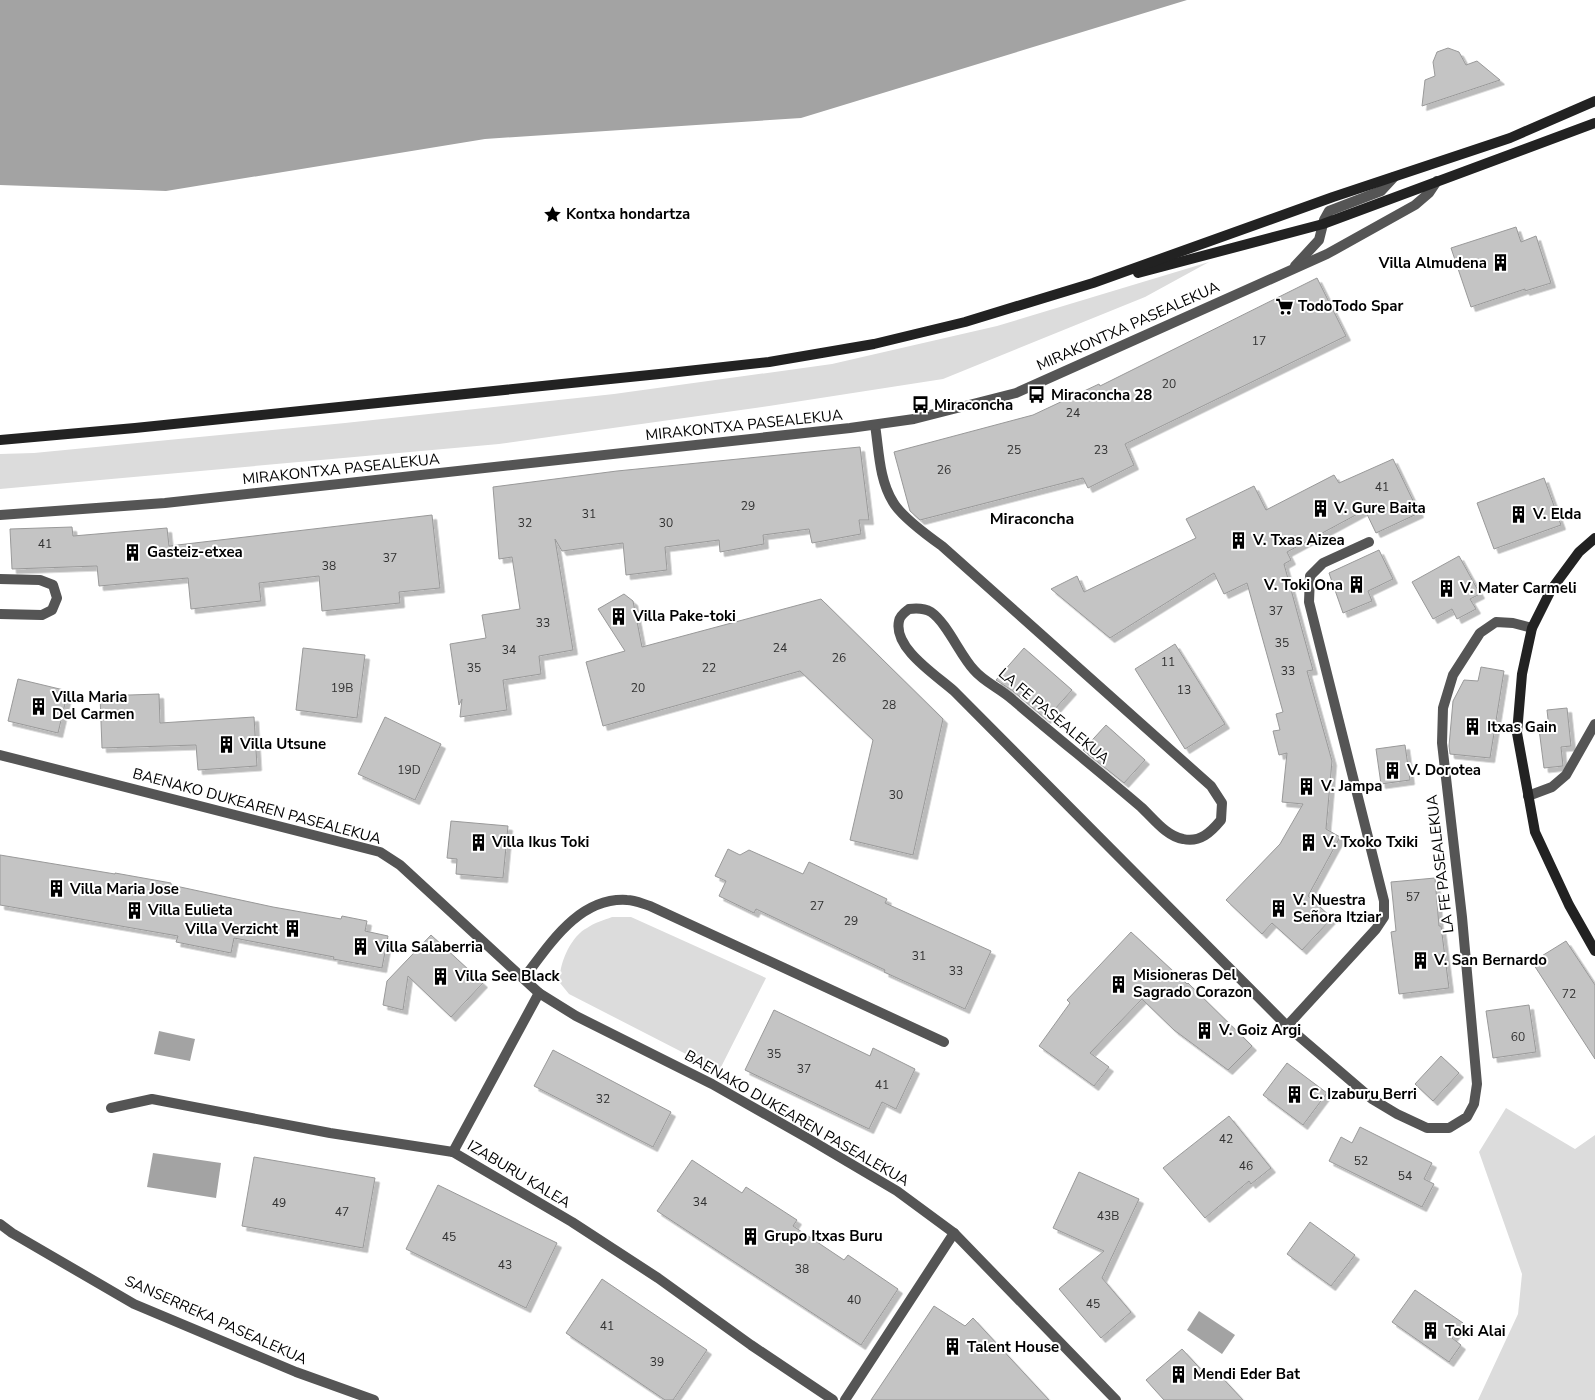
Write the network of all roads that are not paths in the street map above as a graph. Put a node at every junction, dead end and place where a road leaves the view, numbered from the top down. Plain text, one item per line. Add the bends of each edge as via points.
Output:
1 (1595, 102) edge
2 (1595, 123) edge
3 (1394, 177) junction
4 (1437, 181) junction
5 (1322, 229) junction
6 (1342, 245) junction
7 (1293, 268) junction
8 (1094, 283) junction
9 (875, 426) junction
10 (0, 440) edge
11 (0, 515) edge
12 (1595, 538) edge
13 (1368, 542) dead end
14 (0, 579) edge
15 (0, 614) edge
16 (1532, 628) junction
17 (1595, 724) edge
18 (0, 755) edge
19 (1528, 796) junction
20 (1595, 951) edge
21 (524, 978) junction
22 (539, 993) junction
23 (1287, 1026) junction
24 (944, 1042) dead end
25 (111, 1108) dead end
26 (452, 1152) junction
27 (0, 1224) edge
28 (954, 1233) junction
29 (374, 1400) edge
30 (833, 1400) edge
31 (844, 1400) edge
32 (1116, 1400) edge

1 - 3 main road, MIRAKONTXA PASEALEKUA via 1510,138
2 - 4 main road, MIRAKONTXA PASEALEKUA
3 - 5 street via 1381,191 1329,211
3 - 8 main road, MIRAKONTXA PASEALEKUA
4 - 5 main road, MIRAKONTXA PASEALEKUA
4 - 6 street, MIRAKONTXA PASEALEKUA via 1415,205
5 - 6 street via 1327,243
5 - 7 street via 1315,246
5 - 8 main road, MIRAKONTXA PASEALEKUA
6 - 7 street, MIRAKONTXA PASEALEKUA
7 - 9 street, MIRAKONTXA PASEALEKUA via 1016,393
8 - 10 main road, MIRAKONTXA PASEALEKUA via 965,322 874,344 769,362
9 - 11 street, MIRAKONTXA PASEALEKUA via 165,503
9 - 23 street, LA FE PASEALEKUA via 882,478 893,502 920,530 956,558 1211,786 1222,804 1222,820 1200,838 1183,839 1161,828 1004,692 974,671 931,612 921,608 909,609 902,615 900,639
12 - 16 main road via 1578,552 1550,590
13 - 23 street via 1323,563 1310,576 1309,602 1384,901 1384,917
14 - 15 street via 40,580 52,585 57,598 52,610 42,614
16 - 19 main road via 1522,674 1517,733
16 - 23 street, LA FE PASEALEKUA via 1496,622 1480,633 1454,675 1444,708 1442,743 1477,1084 1474,1104 1467,1117 1449,1128 1427,1128 1397,1114 1372,1099
17 - 19 street via 1566,775 1552,787
18 - 21 street, BAENAKO DUKEAREN PASEALEKUA via 380,852 400,864
19 - 20 main road via 1535,832
21 - 22 street, BAENAKO DUKEAREN PASEALEKUA
21 - 24 street via 562,929 582,912 609,901 628,900 650,906
22 - 26 street
22 - 28 street, BAENAKO DUKEAREN PASEALEKUA via 576,1016 712,1084 809,1139 897,1191
25 - 26 street, IZABURU KALEA via 152,1099 330,1133
26 - 30 street, IZABURU KALEA via 572,1222
27 - 29 street, SANSERREKA PASEALEKUA via 134,1304 296,1372
28 - 31 street
28 - 32 street, BAENAKO DUKEAREN PASEALEKUA

